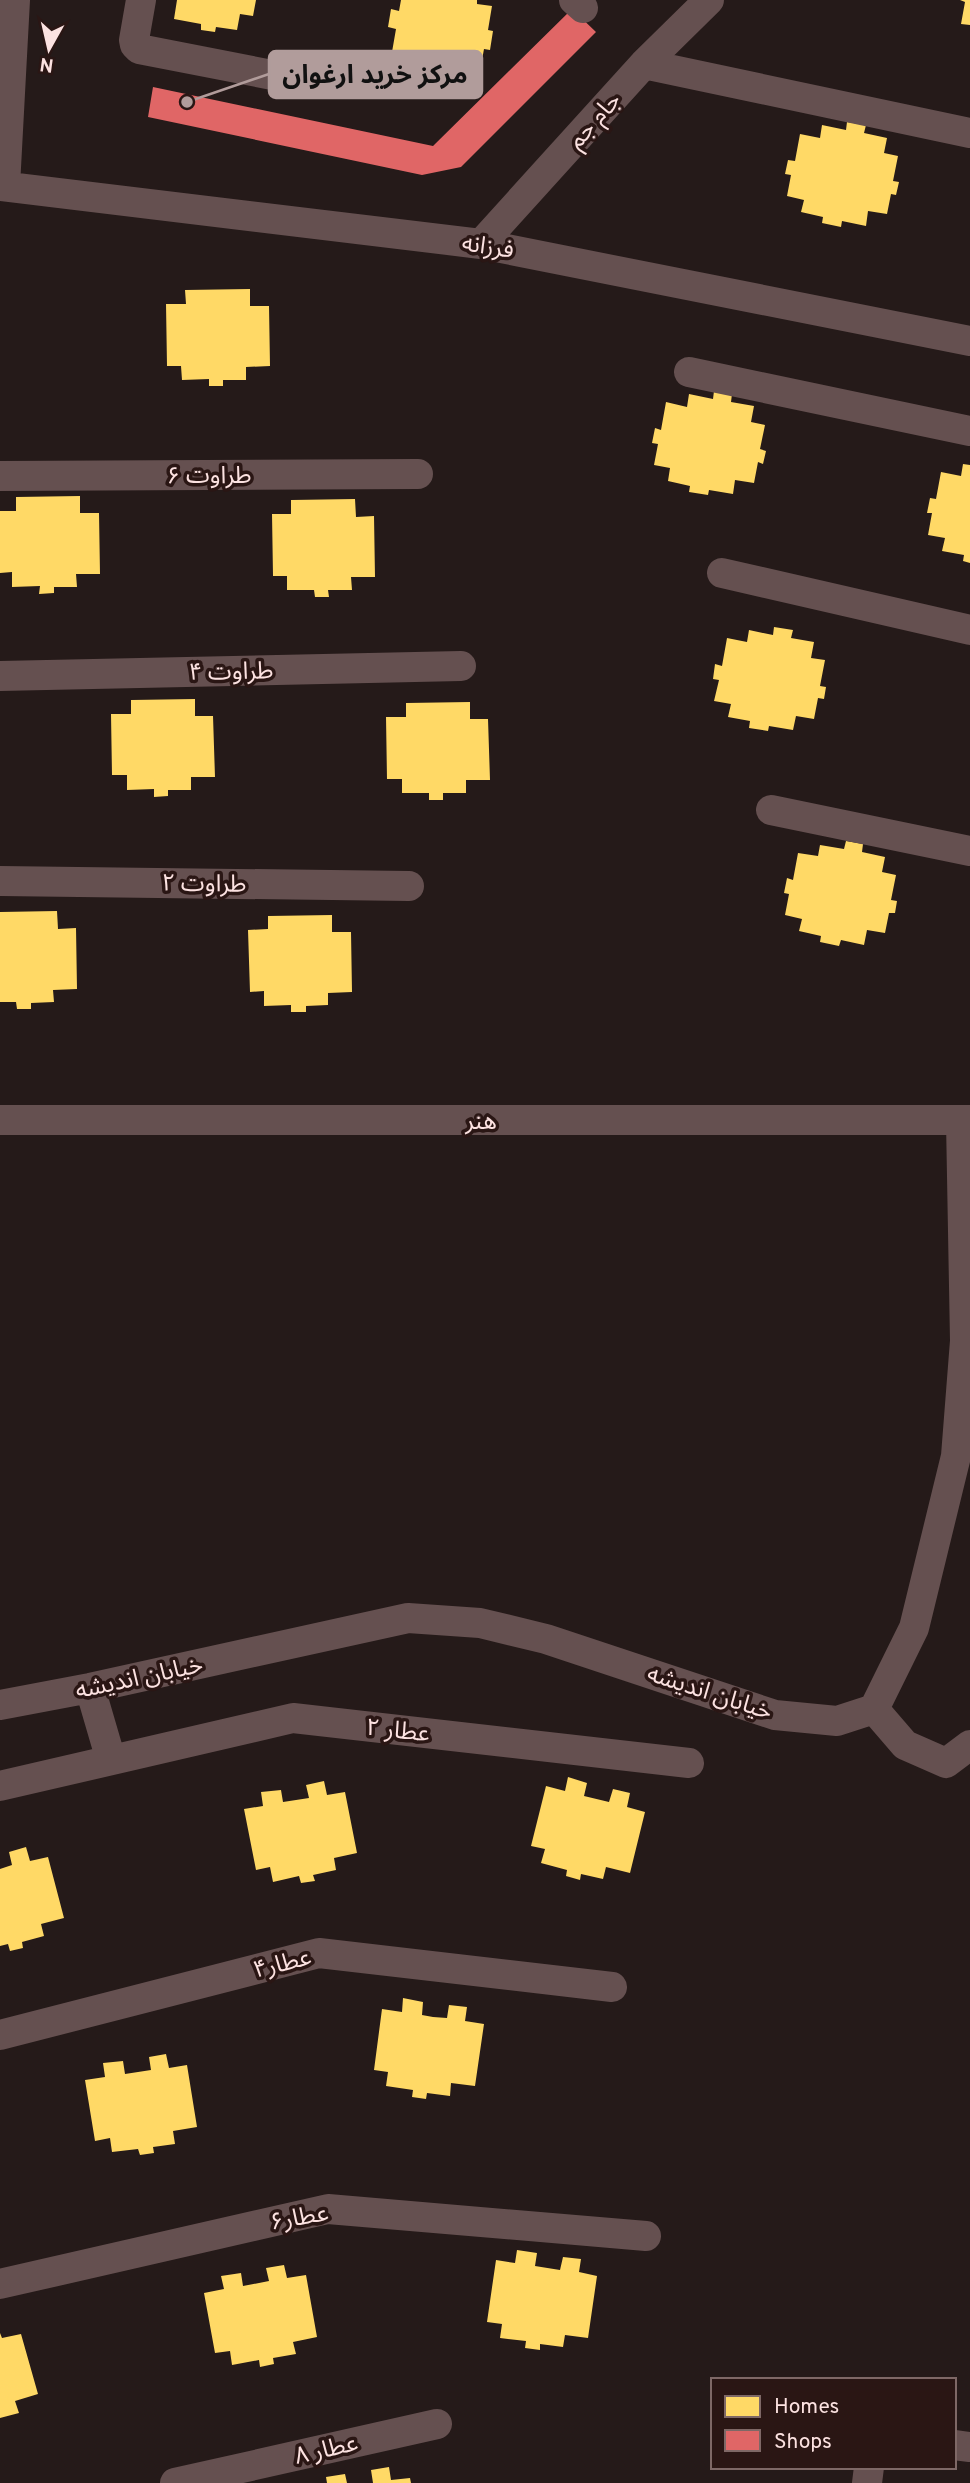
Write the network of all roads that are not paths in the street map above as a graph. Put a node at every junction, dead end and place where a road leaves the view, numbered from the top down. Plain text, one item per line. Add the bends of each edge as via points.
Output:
1 (15, 0) edge
2 (141, 0) edge
3 (709, 0) edge
4 (644, 64) junction
5 (298, 80) dead end
6 (970, 133) edge
7 (2, 186) edge
8 (481, 244) junction
9 (970, 341) edge
10 (689, 372) dead end
11 (970, 431) edge
12 (418, 474) dead end
13 (0, 475) edge
14 (722, 573) dead end
15 (970, 630) edge
16 (461, 666) dead end
17 (0, 676) edge
18 (771, 810) dead end
19 (970, 851) edge
20 (0, 881) edge
21 (409, 886) dead end
22 (0, 1120) edge
23 (967, 1122) edge
24 (968, 1340) edge
25 (90, 1688) junction
26 (0, 1705) edge
27 (874, 1709) junction
28 (970, 1745) edge
29 (111, 1760) junction
30 (689, 1763) dead end
31 (958, 1767) edge
32 (0, 1786) edge
33 (612, 1987) dead end
34 (0, 2035) edge
35 (646, 2236) dead end
36 (0, 2284) edge
37 (436, 2424) dead end
38 (175, 2483) edge

1 - 7 street
2 - 5 street via 134,40 139,49
3 - 4 street, جام جم
4 - 6 street
4 - 8 street, جام جم
7 - 8 street, فرزانه
8 - 9 street, فرزانه
10 - 11 street
12 - 13 street, طراوت ۶
14 - 15 street
16 - 17 street, طراوت ۴
18 - 19 street
20 - 21 street, طراوت ۲
22 - 23 street, هنر
23 - 24 street
24 - 27 street via 956,1456 914,1628
25 - 26 street, خیابان اندیشه
25 - 27 street, خیابان اندیشه via 408,1618 480,1623 546,1639 775,1715 837,1721
25 - 29 street
27 - 31 street via 905,1745
28 - 31 street
29 - 30 street, عطار ۲ via 293,1718
29 - 32 street, عطار ۲
33 - 34 street, عطار۴ via 319,1952
35 - 36 street, عطار۶ via 328,2209
37 - 38 street, عطار ۸

